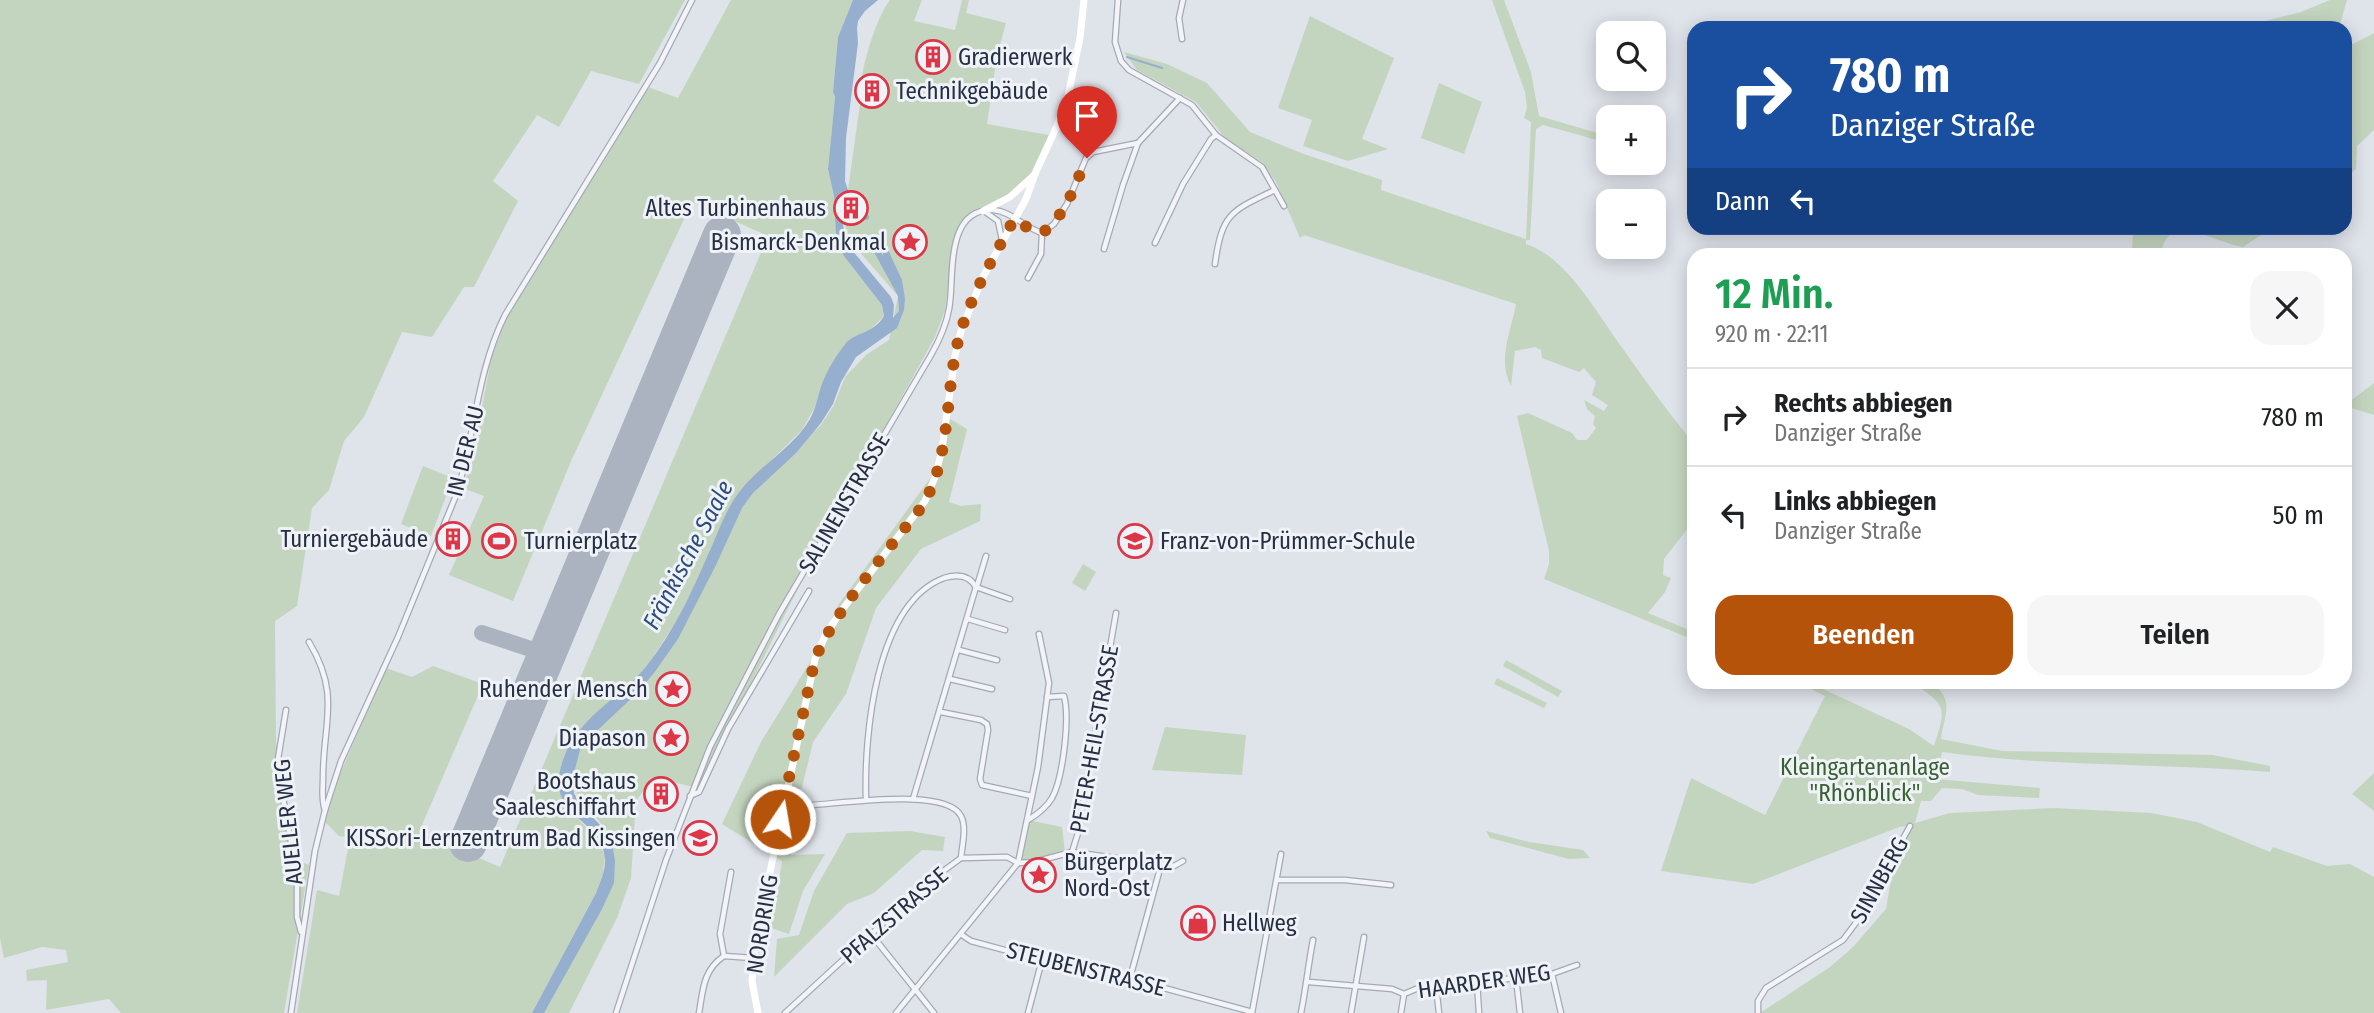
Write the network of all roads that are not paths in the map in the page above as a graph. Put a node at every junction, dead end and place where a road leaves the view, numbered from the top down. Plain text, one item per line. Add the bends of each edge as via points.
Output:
1 (692, 0) edge
2 (1084, 0) edge
3 (1118, 0) edge
4 (1183, 0) edge
5 (1182, 38) dead end
6 (1180, 98) junction
7 (1216, 135) junction
8 (1138, 143) junction
9 (1035, 174) junction
10 (1275, 190) junction
11 (1284, 206) dead end
12 (983, 211) junction
13 (1014, 219) junction
14 (1042, 233) junction
15 (1002, 242) junction
16 (1156, 243) dead end
17 (1104, 249) dead end
18 (1215, 264) dead end
19 (1028, 278) dead end
20 (986, 556) dead end
21 (976, 587) junction
22 (809, 591) dead end
23 (1010, 599) dead end
24 (1116, 612) dead end
25 (968, 619) junction
26 (1005, 630) dead end
27 (1040, 635) dead end
28 (309, 642) dead end
29 (958, 650) junction
30 (996, 660) dead end
31 (950, 679) junction
32 (992, 690) dead end
33 (1047, 697) junction
34 (286, 710) dead end
35 (941, 712) junction
36 (689, 796) junction
37 (1032, 796) junction
38 (866, 799) junction
39 (913, 800) junction
40 (783, 806) junction
41 (324, 810) junction
42 (1028, 820) junction
43 (1910, 825) dead end
44 (1072, 852) junction
45 (1281, 854) dead end
46 (961, 858) junction
47 (1183, 861) dead end
48 (1018, 863) junction
49 (1161, 865) junction
50 (731, 872) dead end
51 (1277, 880) junction
52 (1391, 885) dead end
53 (302, 933) junction
54 (871, 934) junction
55 (962, 934) junction
56 (1364, 937) dead end
57 (1313, 940) dead end
58 (724, 956) junction
59 (753, 958) junction
60 (1042, 960) junction
61 (1577, 965) dead end
62 (1552, 974) junction
63 (1130, 978) junction
64 (1516, 978) junction
65 (1309, 982) junction
66 (1477, 982) junction
67 (1355, 986) junction
68 (1437, 986) junction
69 (915, 991) junction
70 (1404, 994) junction
71 (1252, 1012) edge
72 (291, 1013) edge
73 (616, 1013) edge
74 (699, 1013) edge
75 (758, 1013) edge
76 (785, 1013) edge
77 (896, 1013) edge
78 (934, 1013) edge
79 (1028, 1013) edge
80 (1301, 1013) edge
81 (1351, 1013) edge
82 (1401, 1013) edge
83 (1439, 1013) edge
84 (1479, 1013) edge
85 (1520, 1013) edge
86 (1560, 1013) edge
87 (1758, 1013) edge

1 - 41 street, IN DER AU via 660,63 500,324 483,372 457,493
2 - 9 main road, NORDRING via 1068,96
3 - 6 street via 1115,43 1121,61 1129,71
4 - 5 street via 1179,18
6 - 7 street via 1192,105
6 - 8 street
7 - 10 street via 1262,167
7 - 16 street via 1183,184
8 - 14 street via 1093,152 1067,204
8 - 17 street
9 - 12 main road via 1010,197
9 - 13 main road, NORDRING
10 - 11 street
10 - 18 street via 1230,215 1219,238
12 - 13 street via 994,210
12 - 15 street via 998,221
12 - 36 street, SALINENSTRASSE via 967,220 955,245 949,310 937,345 759,651
13 - 14 street
13 - 15 main road, NORDRING
14 - 19 street via 1041,254
15 - 40 main road, NORDRING via 961,331 942,449 925,501 842,610 815,659
20 - 21 street
21 - 23 street
21 - 25 street
21 - 38 street via 966,576 957,575 934,583 915,598 896,627 870,710
22 - 36 street, SALINENSTRASSE via 728,729 699,792
24 - 44 street, PETER-HEIL-STRASSE
25 - 26 street
25 - 29 street
27 - 33 street via 1049,683
28 - 41 street via 330,698
29 - 30 street
29 - 31 street
31 - 32 street
31 - 35 street
33 - 37 street
33 - 42 street via 1065,696 1068,716 1058,783 1046,807
34 - 53 street, AUELLER WEG via 277,765 297,875 297,917
35 - 37 street via 987,724 982,785
35 - 39 street
36 - 73 street, SALINENSTRASSE
37 - 42 street
38 - 39 street
38 - 40 street
39 - 46 street via 957,809 964,828
40 - 59 main road, NORDRING
41 - 53 street, IN DER AU
42 - 48 street
43 - 87 street, SINNBERG via 1843,940 1766,988 1758,1000
44 - 48 street, PETER-HEIL-STRASSE
44 - 49 street
45 - 51 street
46 - 48 street, PFALZSTRASSE via 1007,857
46 - 54 street, PFALZSTRASSE
47 - 49 street
48 - 55 street
49 - 63 street
50 - 58 street via 720,934
51 - 52 street
51 - 71 street
53 - 72 street, IN DER AU
54 - 69 street
54 - 76 street, PFALZSTRASSE
55 - 60 street, STEUBENSTRASSE via 971,941
55 - 69 street
56 - 67 street
57 - 65 street
58 - 59 street
58 - 74 street via 705,978
59 - 75 main road, NORDRING
60 - 63 street, STEUBENSTRASSE via 1049,957
60 - 79 street
61 - 62 street, HAARDER WEG
62 - 64 street, HAARDER WEG
62 - 86 street
63 - 71 street, STEUBENSTRASSE
64 - 66 street, HAARDER WEG
64 - 85 street
65 - 67 street, HAARDER WEG
65 - 80 street
66 - 68 street, HAARDER WEG
66 - 84 street
67 - 70 street, HAARDER WEG
67 - 81 street
68 - 70 street, HAARDER WEG
68 - 83 street
69 - 77 street
69 - 78 street
70 - 82 street

